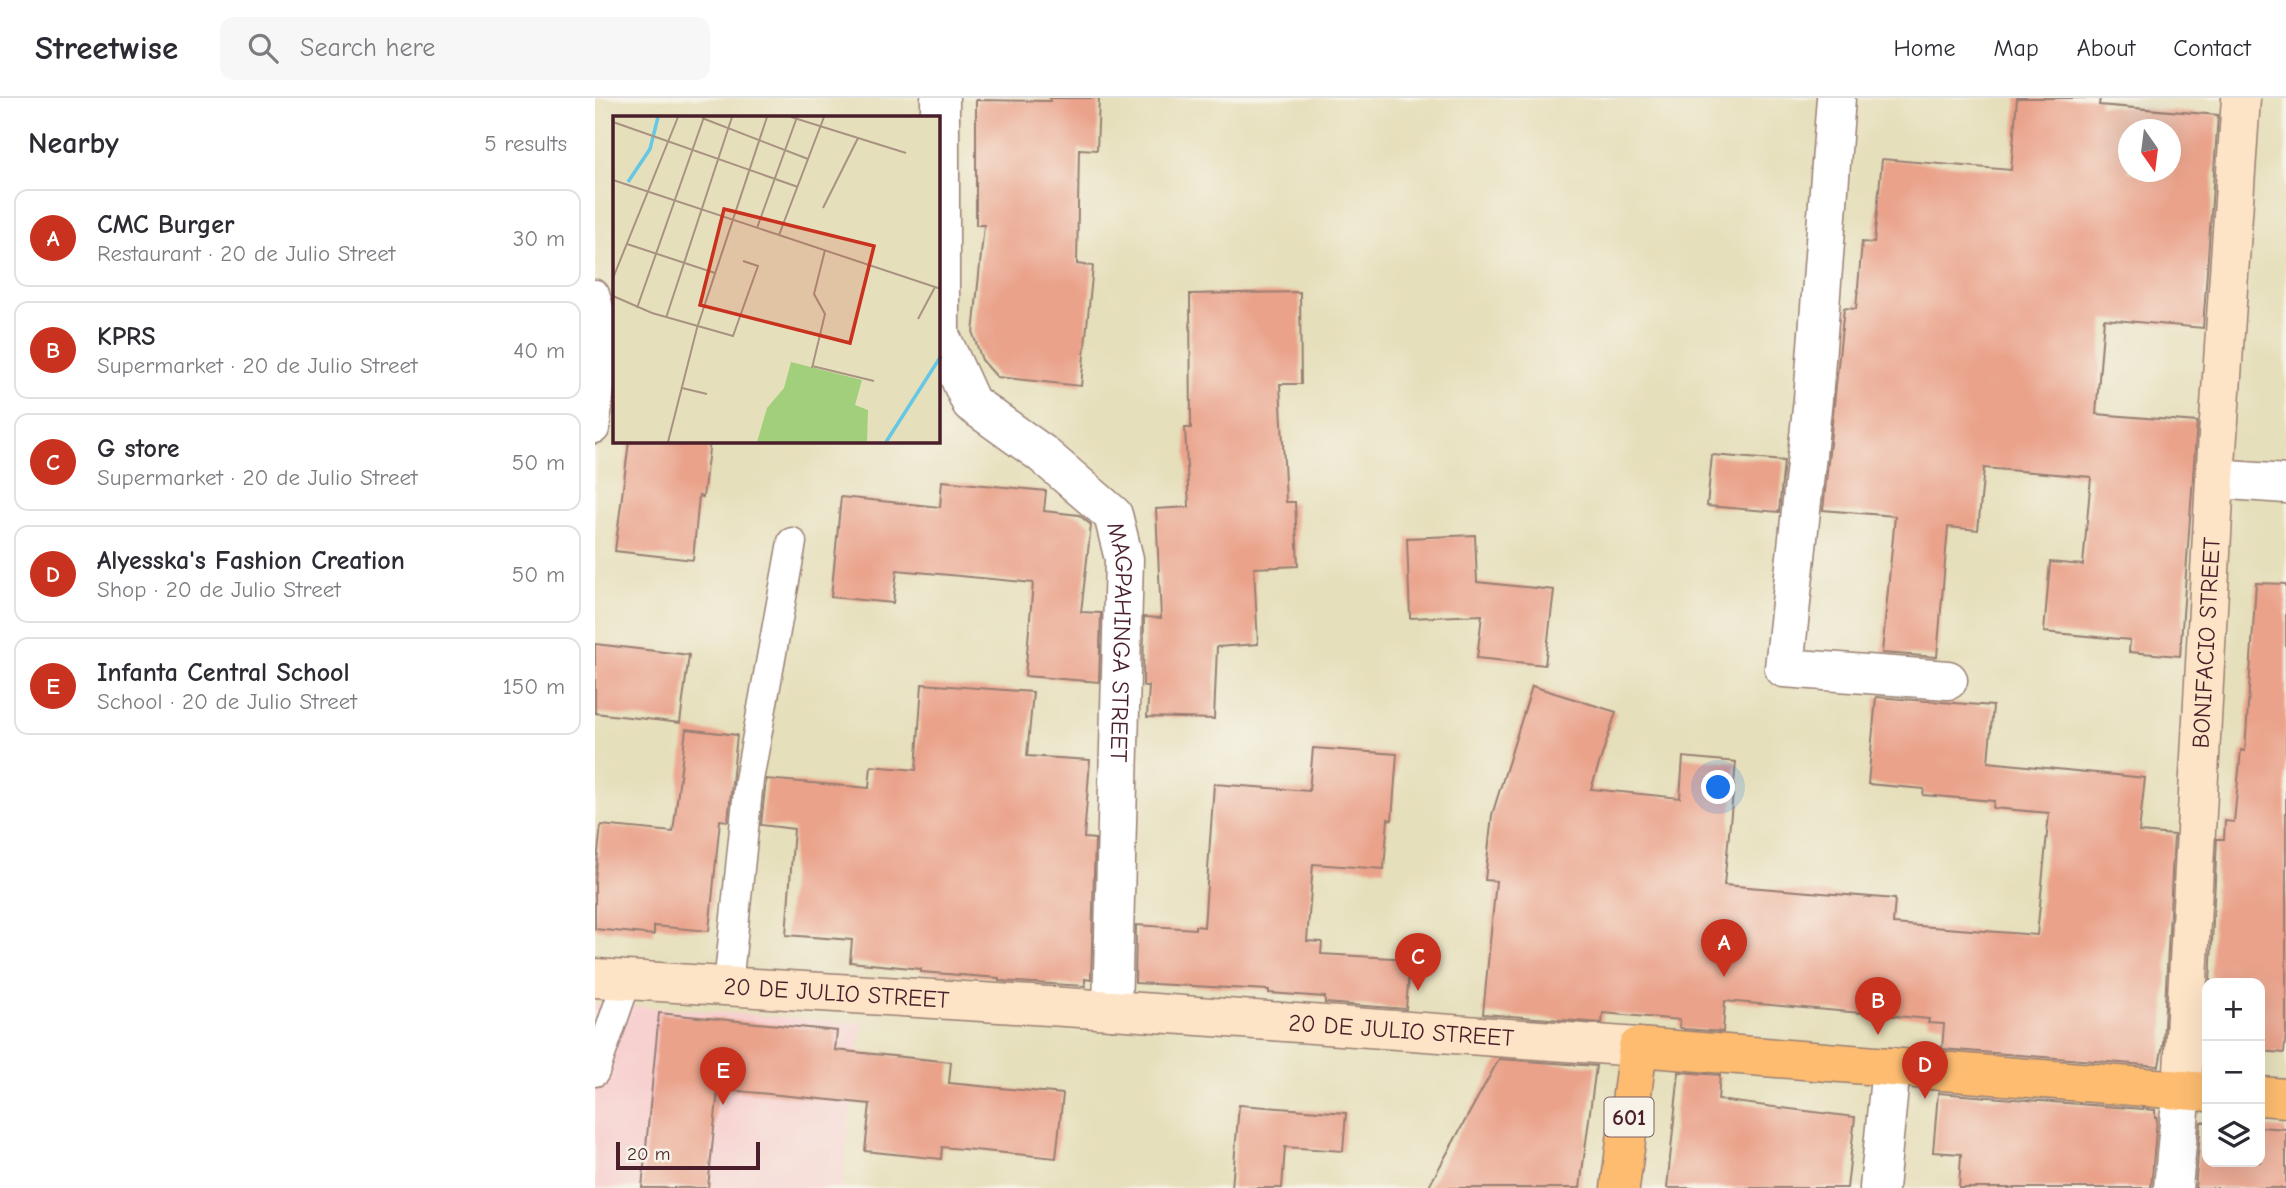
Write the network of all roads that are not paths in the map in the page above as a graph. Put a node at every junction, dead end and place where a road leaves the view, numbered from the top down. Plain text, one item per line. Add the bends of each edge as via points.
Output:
1 (940, 98) edge
2 (1836, 98) edge
3 (2241, 98) edge
4 (595, 294) edge
5 (595, 429) edge
6 (2215, 479) junction
7 (2286, 484) edge
8 (792, 542) dead end
9 (1948, 680) dead end
10 (611, 979) edge
11 (728, 986) junction
12 (1112, 1010) junction
13 (1638, 1047) junction
14 (1891, 1067) junction
15 (595, 1072) edge
16 (2195, 1091) edge
17 (2265, 1096) edge
18 (2286, 1098) edge
19 (1620, 1188) edge
20 (1879, 1188) edge
21 (2173, 1188) edge

1 - 12 street, MAGPAHINGA STREET via 940,335 971,403 1041,453 1113,515 1124,559
2 - 9 street via 1814,399 1784,668
3 - 6 street, BONIFACIO STREET
4 - 5 lane via 602,314
6 - 7 street
6 - 16 street, BONIFACIO STREET
8 - 11 lane via 749,780
10 - 11 street, 20 DE JULIO STREET
10 - 15 lane
11 - 12 street, 20 DE JULIO STREET
12 - 13 street, 20 DE JULIO STREET
13 - 14 main road, 20 DE JULIO STREET
13 - 19 main road, 601
14 - 16 main road, 20 DE JULIO STREET
14 - 20 street
16 - 21 street, BONIFACIO STREET
17 - 18 main road

